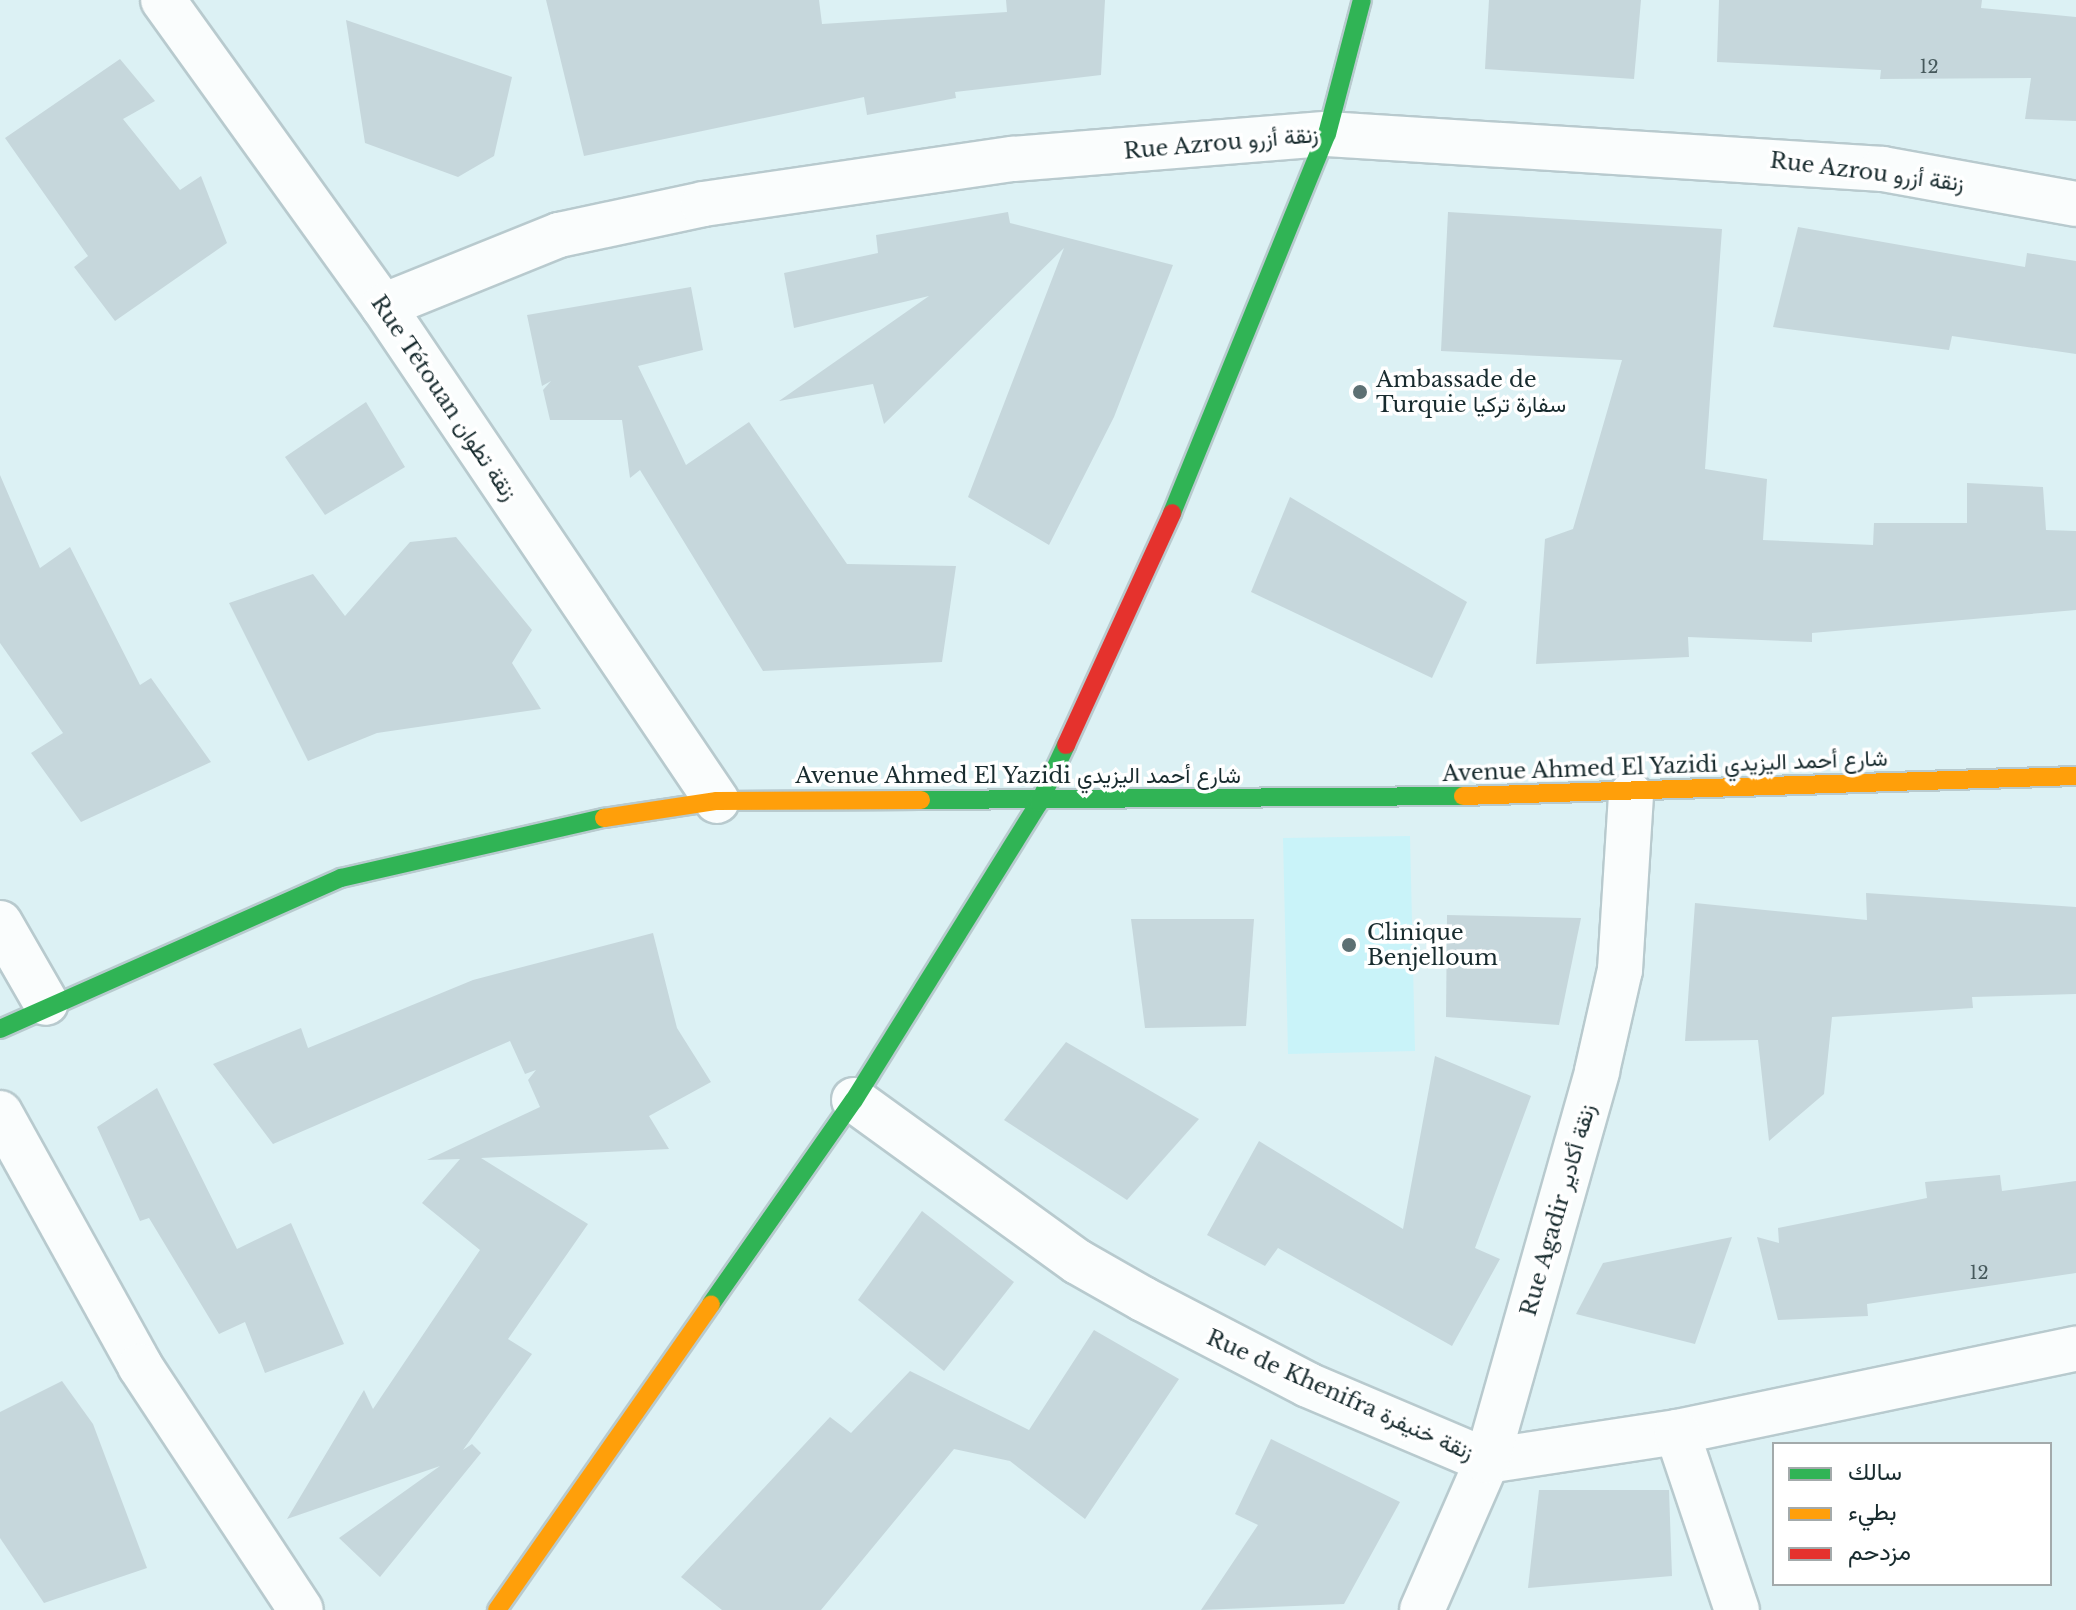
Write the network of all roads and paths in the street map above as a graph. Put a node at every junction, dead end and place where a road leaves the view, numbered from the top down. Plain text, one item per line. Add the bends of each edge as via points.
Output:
1 (163, 0) edge
2 (1362, 0) edge
3 (1327, 134) junction
4 (2076, 204) edge
5 (383, 306) junction
6 (2076, 776) edge
7 (1631, 795) junction
8 (717, 801) junction
9 (1039, 803) junction
10 (0, 923) edge
11 (46, 1003) junction
12 (0, 1029) edge
13 (854, 1100) junction
14 (0, 1113) edge
15 (2076, 1349) edge
16 (1677, 1432) junction
17 (1487, 1461) junction
18 (301, 1610) edge
19 (497, 1610) edge
20 (1422, 1610) edge
21 (1737, 1610) edge

1 - 5 street, Rue Tétouan زنقة تطوان
2 - 3 street
3 - 4 street, Rue Azrou زنقة أزرو via 1883,169
3 - 5 street, Rue Azrou زنقة أزرو via 1013,159 703,204 559,235
3 - 9 street via 1219,410
5 - 8 street, Rue Tétouan زنقة تطوان
6 - 7 street, Avenue Ahmed El Yazidi شارع أحمد اليزيدي
7 - 9 street, Avenue Ahmed El Yazidi شارع أحمد اليزيدي
7 - 17 street, Rue Agadir زنقة أكادير via 1620,970
8 - 9 street, Avenue Ahmed El Yazidi شارع أحمد اليزيدي
8 - 11 street, Avenue Ahmed El Yazidi شارع أحمد اليزيدي via 551,826 355,874
9 - 13 street
10 - 11 street
11 - 12 street, Avenue Ahmed El Yazidi شارع أحمد اليزيدي
13 - 17 street, Rue de Khenifra زنقة خنيفرة via 1078,1262 1308,1385
13 - 19 street
14 - 18 street via 140,1366
15 - 16 street, Rue de Khenifra زنقة خنيفرة
16 - 17 street, Rue de Khenifra زنقة خنيفرة
16 - 21 street
17 - 20 street, Rue Agadir زنقة أكادير

